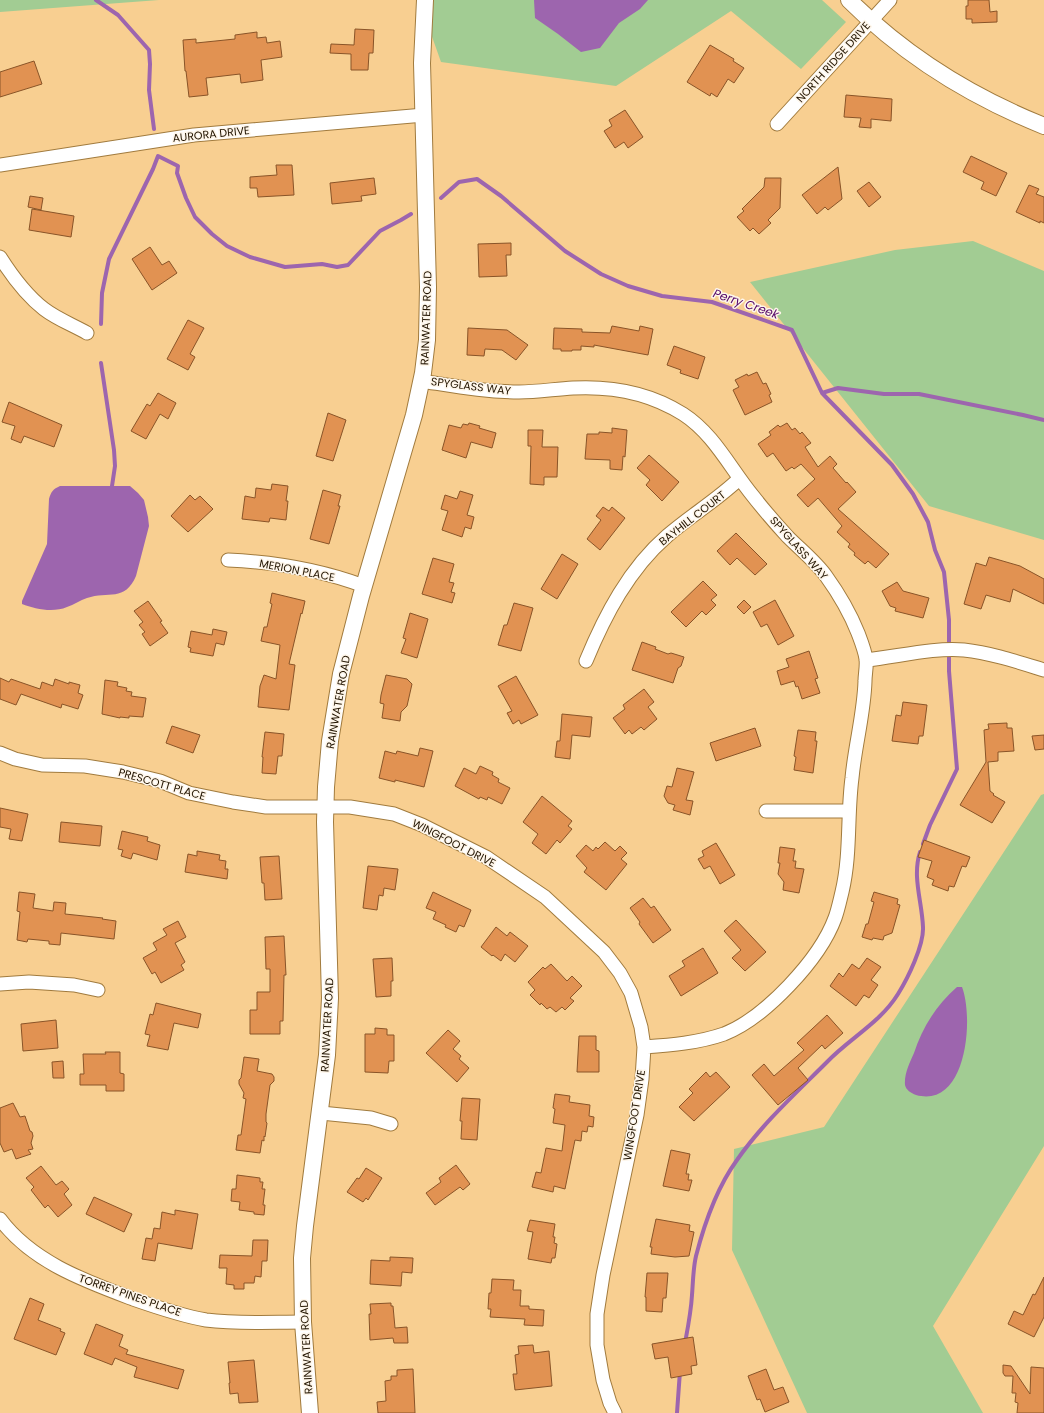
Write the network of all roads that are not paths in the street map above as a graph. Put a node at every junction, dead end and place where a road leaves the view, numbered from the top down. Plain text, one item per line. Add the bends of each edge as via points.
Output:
1 (425, 0) edge
2 (849, 0) edge
3 (890, 0) edge
4 (871, 21) junction
5 (424, 115) junction
6 (777, 124) dead end
7 (1044, 126) edge
8 (0, 165) edge
9 (0, 257) edge
10 (87, 333) dead end
11 (421, 380) junction
12 (740, 479) junction
13 (228, 560) dead end
14 (364, 586) junction
15 (866, 660) junction
16 (586, 661) dead end
17 (1044, 670) edge
18 (0, 753) edge
19 (325, 806) junction
20 (766, 811) dead end
21 (850, 811) junction
22 (0, 984) edge
23 (98, 990) dead end
24 (644, 1047) junction
25 (321, 1113) junction
26 (392, 1124) dead end
27 (0, 1219) edge
28 (303, 1322) junction
29 (310, 1413) edge
30 (615, 1413) edge

1 - 5 street, RAINWATER ROAD via 422,43
2 - 4 street
3 - 4 street, NORTH RIDGE DRIVE
4 - 6 street, NORTH RIDGE DRIVE
4 - 7 street via 944,75 1000,107
5 - 8 street, AURORA DRIVE via 188,136
5 - 11 street, RAINWATER ROAD via 428,287 427,340
9 - 10 street via 20,285 43,308
11 - 12 street, SPYGLASS WAY via 468,388 518,392 600,388 640,394 683,414 702,430
11 - 14 street, RAINWATER ROAD via 414,416
12 - 15 street, SPYGLASS WAY via 788,537 825,574 852,619
12 - 16 street, BAYHILL COURT via 667,536 647,555 613,603
13 - 14 street, MERION PLACE via 291,566
14 - 19 street, RAINWATER ROAD via 335,704
15 - 17 street via 962,649 990,654
15 - 21 street, SPYGLASS WAY via 864,700 852,775
18 - 19 street, PRESCOTT PLACE via 42,765 85,766 123,772 160,781 189,793 233,802 266,807
19 - 24 street, WINGFOOT DRIVE via 374,810 394,814 422,825 486,857 545,897 604,952 620,973 631,993
19 - 25 street, RAINWATER ROAD via 330,998
20 - 21 street
21 - 24 street, SPYGLASS WAY via 847,864 834,920 800,974 748,1021 726,1033 674,1045
22 - 23 street via 28,982 74,985
24 - 30 street, WINGFOOT DRIVE via 637,1115 597,1314 597,1345 603,1380
25 - 26 street via 371,1118
25 - 28 street, RAINWATER ROAD via 302,1258
27 - 28 street, TORREY PINES PLACE via 10,1232 72,1275 158,1308 204,1320
28 - 29 street, RAINWATER ROAD

